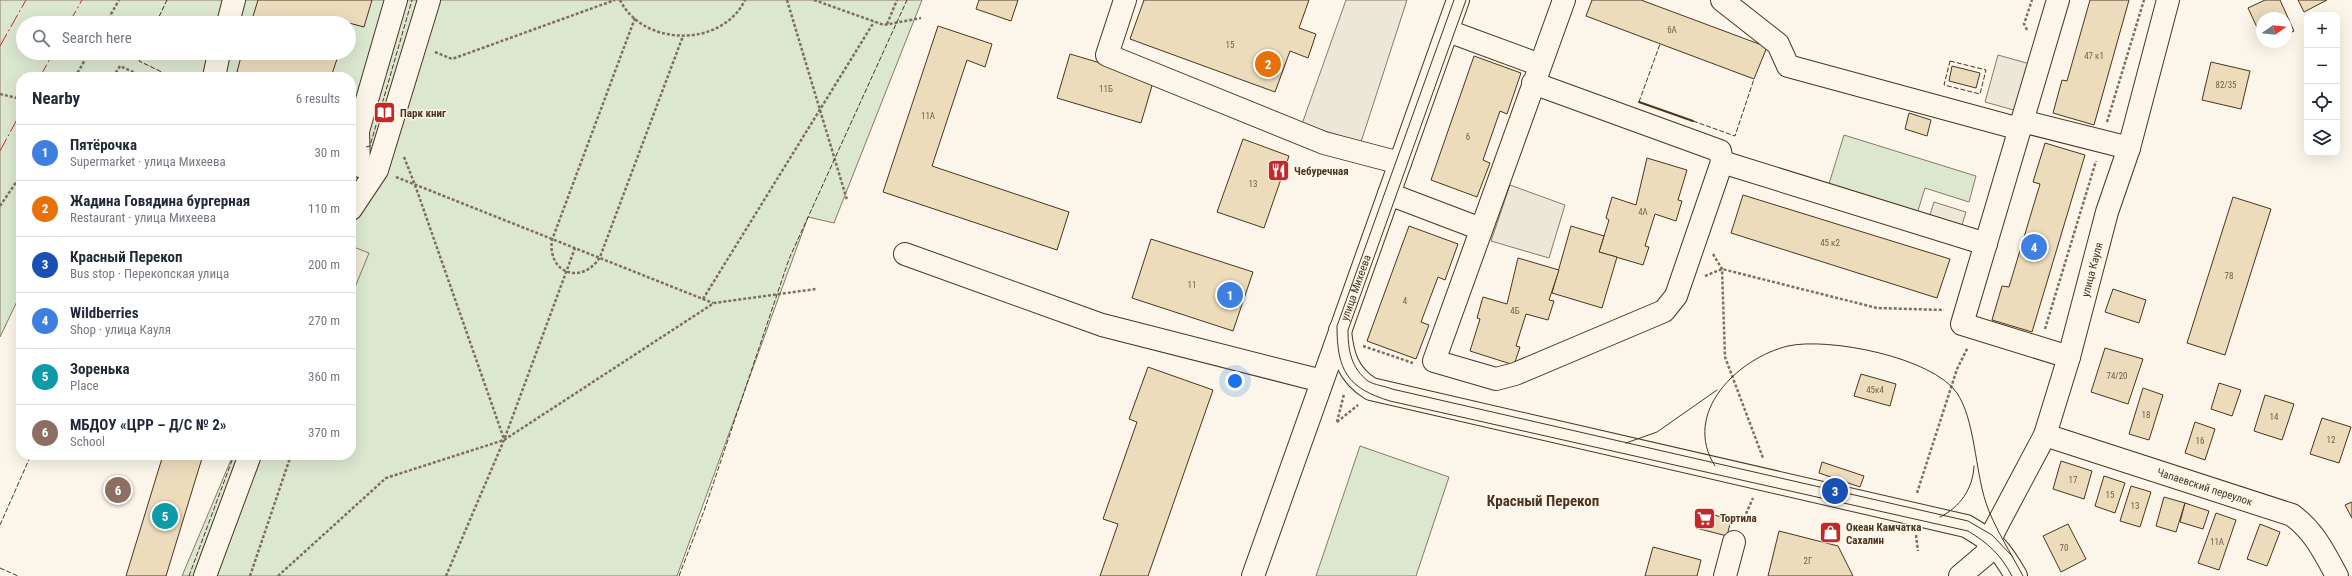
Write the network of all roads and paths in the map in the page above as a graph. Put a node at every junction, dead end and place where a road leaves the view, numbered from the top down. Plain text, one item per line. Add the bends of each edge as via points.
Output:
1 (119, 0) edge
2 (234, 0) edge
3 (396, 0) edge
4 (429, 0) edge
5 (615, 0) edge
6 (620, 0) edge
7 (745, 0) edge
8 (787, 0) edge
9 (814, 0) edge
10 (897, 0) edge
11 (1125, 0) edge
12 (1458, 0) edge
13 (1564, 0) edge
14 (1722, 0) edge
15 (2058, 0) edge
16 (2144, 0) edge
17 (2168, 0) edge
18 (110, 16) edge
19 (230, 16) edge
20 (635, 18) junction
21 (922, 18) dead end
22 (874, 22) junction
23 (886, 25) junction
24 (1448, 31) junction
25 (682, 36) junction
26 (416, 44) junction
27 (85, 60) edge
28 (218, 60) edge
29 (78, 72) edge
30 (116, 72) edge
31 (133, 72) edge
32 (215, 72) edge
33 (1536, 74) junction
34 (0, 94) edge
35 (16, 98) edge
36 (820, 110) junction
37 (2021, 125) junction
38 (2102, 142) junction
39 (2129, 148) junction
40 (403, 156) dead end
41 (1722, 162) junction
42 (362, 164) edge
43 (1400, 164) junction
44 (356, 177) edge
45 (16, 182) edge
46 (415, 185) junction
47 (356, 189) edge
48 (1389, 194) junction
49 (847, 200) dead end
50 (0, 206) edge
51 (1481, 229) junction
52 (1699, 230) junction
53 (552, 240) junction
54 (1986, 244) junction
55 (575, 248) junction
56 (905, 254) dead end
57 (600, 257) junction
58 (1722, 269) junction
59 (567, 272) junction
60 (1679, 288) junction
61 (816, 289) dead end
62 (703, 299) junction
63 (714, 303) junction
64 (1966, 310) junction
65 (1340, 330) junction
66 (2040, 347) junction
67 (2069, 357) junction
68 (1957, 369) dead end
69 (1322, 380) junction
70 (1359, 404) dead end
71 (1337, 422) dead end
72 (2045, 435) junction
73 (1754, 436) dead end
74 (504, 440) junction
75 (248, 460) edge
76 (289, 460) edge
77 (1916, 495) dead end
78 (1992, 535) junction
79 (1734, 542) dead end
80 (205, 576) edge
81 (250, 576) edge
82 (278, 576) edge
83 (446, 576) edge
84 (1253, 576) edge
85 (1725, 576) edge
86 (1961, 576) edge
87 (2016, 576) edge
88 (2337, 576) edge

1 - 18 path
2 - 19 street
3 - 42 street via 358,131
4 - 26 street
5 - 26 path via 452,59
6 - 20 path
7 - 25 path via 727,21 705,33
8 - 36 path
9 - 22 path
10 - 23 path
11 - 43 street via 1106,55 1324,143
12 - 24 street, улица Михеева
13 - 33 street
14 - 37 street via 1778,44 1788,66
15 - 37 street
16 - 38 path
17 - 39 street, улица Кауля
20 - 25 path via 660,33
20 - 53 path
21 - 23 path
22 - 23 path
22 - 36 path
24 - 33 street
24 - 43 street, улица Михеева
25 - 57 path
26 - 42 street
27 - 29 path
28 - 32 street
30 - 31 path via 120,66
33 - 41 street via 1720,151
33 - 51 street
34 - 35 path
36 - 49 path
36 - 62 path
37 - 38 street
37 - 54 street
38 - 39 street
38 - 66 path
39 - 67 street, улица Кауля via 2107,212
40 - 46 path
41 - 52 street
41 - 54 street
42 - 44 street
42 - 46 path
42 - 47 street
43 - 48 street, улица Михеева
45 - 50 path
46 - 53 path
46 - 74 path
48 - 51 street
48 - 65 street, улица Михеева
51 - 60 street via 1434,361 1496,379 1515,374 1664,311
52 - 58 path
52 - 60 street
53 - 55 path
53 - 59 path via 552,255 555,262
54 - 64 street
55 - 57 path
55 - 59 path
56 - 69 street via 1102,325
57 - 59 path via 594,266 586,271
57 - 62 path
58 - 60 path
58 - 64 path via 1877,308
58 - 73 path via 1725,357
59 - 74 path
61 - 63 path
62 - 63 path
63 - 74 path
64 - 66 street via 1962,324
65 - 69 street, улица Михеева
65 - 78 street via 1341,345 1348,365 1361,383 1371,389 1928,516
66 - 67 street
67 - 72 street, улица Кауля
68 - 77 path
69 - 84 street, улица Михеева
70 - 71 path
72 - 78 street, улица Кауля
72 - 88 street, Чапаевский переулок via 2292,515 2306,525 2318,540
74 - 82 path via 386,478
74 - 83 path
75 - 80 street
76 - 81 path
78 - 86 street, улица Кауля via 1986,554
78 - 87 street
79 - 85 street

